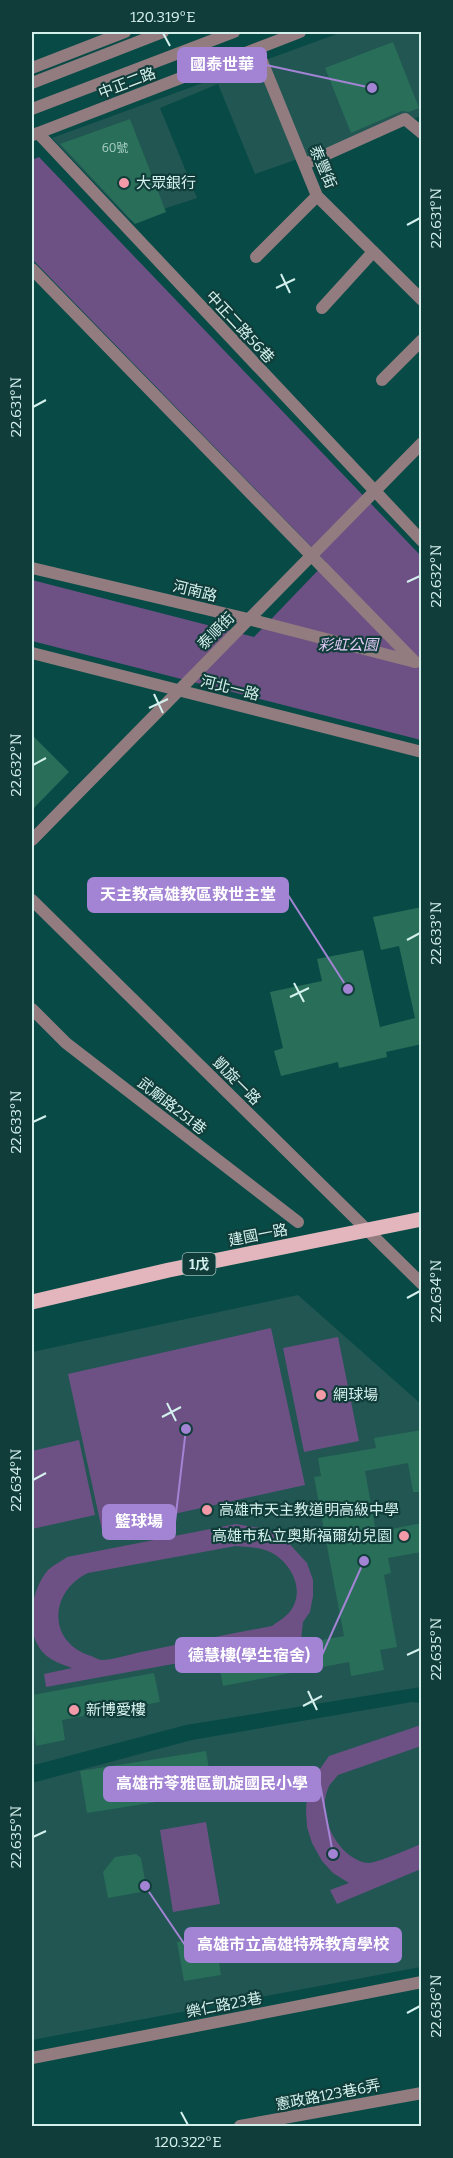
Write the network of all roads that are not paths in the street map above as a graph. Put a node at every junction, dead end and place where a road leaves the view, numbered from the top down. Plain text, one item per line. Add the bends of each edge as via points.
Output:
1 (125, 32) edge
2 (163, 32) edge
3 (234, 32) edge
4 (300, 32) edge
5 (257, 49) junction
6 (32, 68) edge
7 (32, 83) edge
8 (32, 109) edge
9 (422, 133) edge
10 (35, 134) edge
11 (306, 164) junction
12 (317, 196) junction
13 (373, 252) junction
14 (256, 257) dead end
15 (32, 269) edge
16 (422, 300) edge
17 (322, 308) dead end
18 (422, 340) edge
19 (382, 380) dead end
20 (422, 443) edge
21 (374, 491) junction
22 (422, 541) edge
23 (311, 555) junction
24 (32, 568) edge
25 (248, 619) junction
26 (32, 653) edge
27 (418, 663) edge
28 (177, 690) junction
29 (422, 752) edge
30 (32, 840) edge
31 (32, 900) edge
32 (32, 1010) edge
33 (422, 1219) edge
34 (298, 1222) dead end
35 (368, 1230) junction
36 (422, 1284) edge
37 (32, 1302) edge
38 (422, 1982) edge
39 (32, 2058) edge
40 (422, 2093) edge
41 (240, 2127) edge

1 - 6 street
2 - 7 street
3 - 8 street, 中正二路
4 - 5 street, 中正二路
5 - 10 street, 中正二路
5 - 11 street, 泰豐街
9 - 11 street via 405,119
10 - 21 street, 中正二路56巷
11 - 12 street, 泰豐街
12 - 13 street, 泰豐街
12 - 14 street
13 - 16 street, 泰豐街
13 - 17 street
15 - 23 street
18 - 19 street
20 - 21 street, 泰順街
21 - 22 street, 中正二路56巷
21 - 23 street, 泰順街
23 - 25 street, 泰順街
23 - 27 street
24 - 25 street, 河南路
25 - 27 street, 河南路
25 - 28 street, 泰順街
26 - 28 street, 河北一路
28 - 29 street, 河北一路
28 - 30 street, 泰順街
31 - 35 street, 凱旋一路
32 - 34 street, 武廟路251巷 via 66,1043
33 - 35 main road, 建國一路 / 1戊
35 - 36 street, 凱旋一路
35 - 37 main road, 建國一路 / 1戊
38 - 39 street, 樂仁路23巷
40 - 41 street, 憲政路123巷6弄

